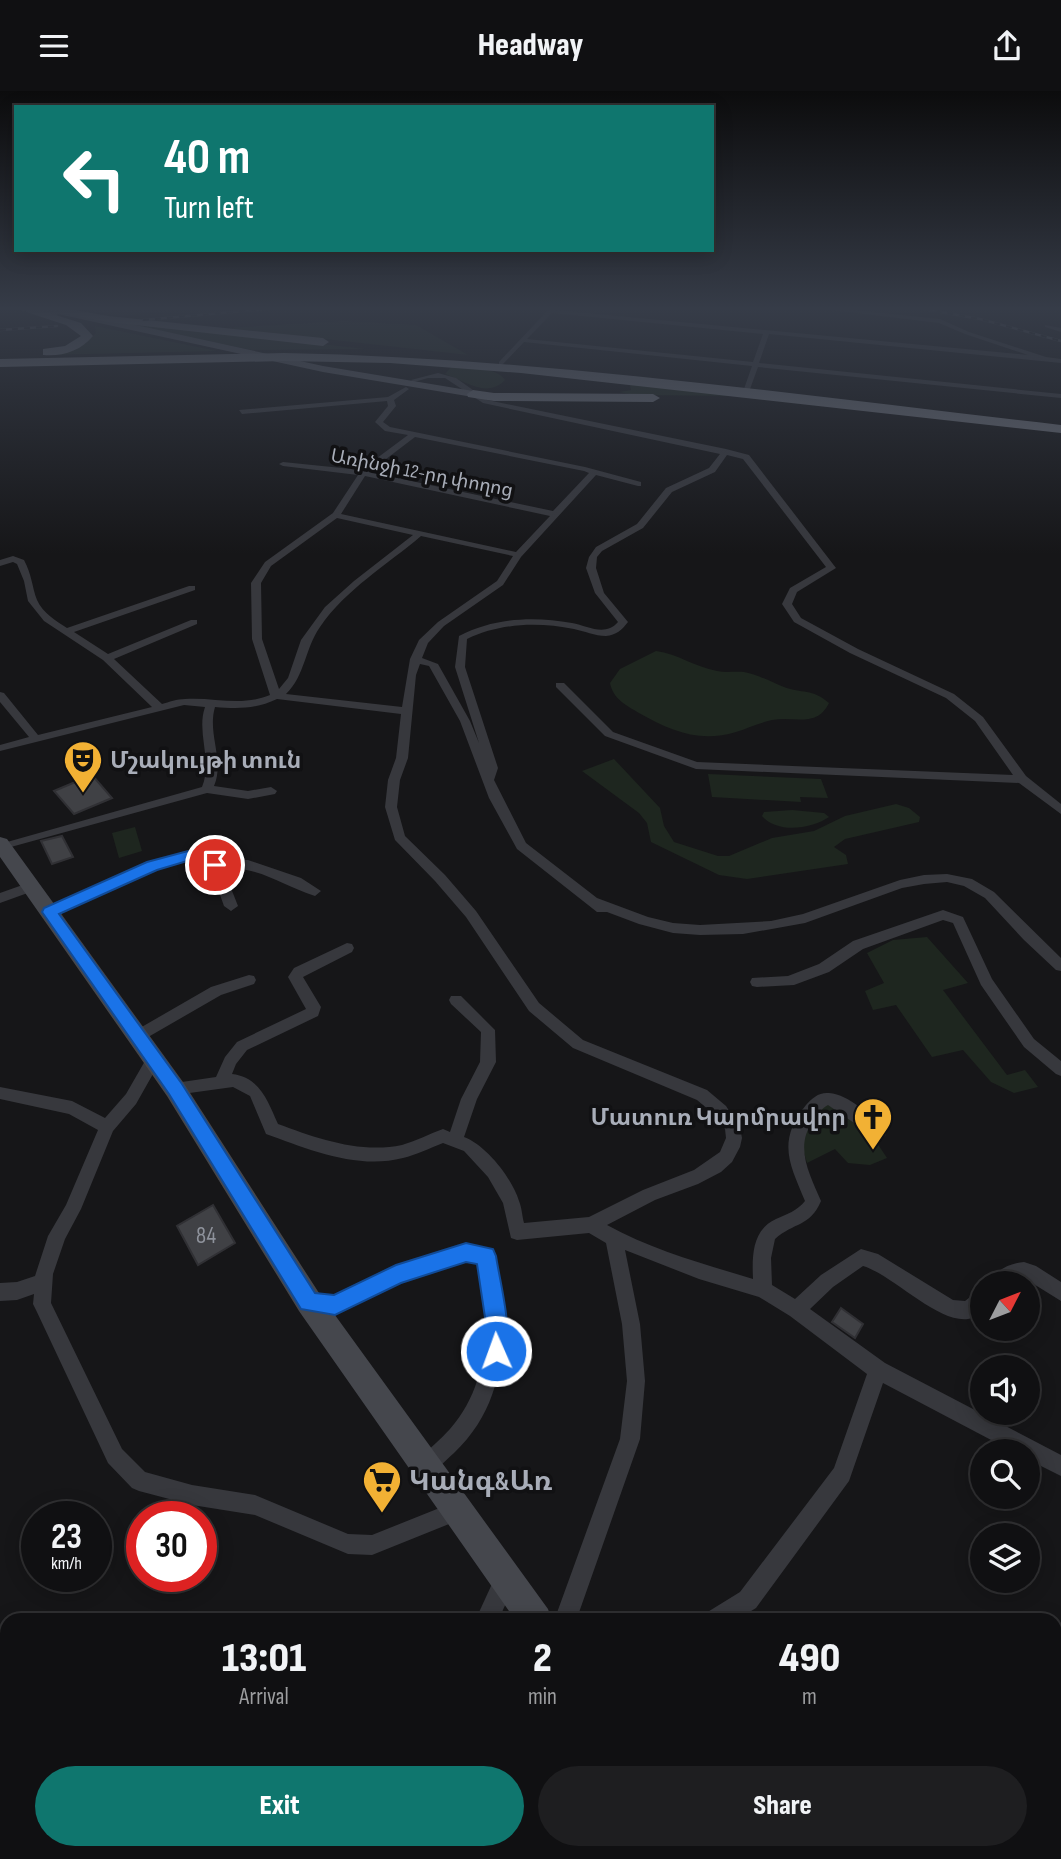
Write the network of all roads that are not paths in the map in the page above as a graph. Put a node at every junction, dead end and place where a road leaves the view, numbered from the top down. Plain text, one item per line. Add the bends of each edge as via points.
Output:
1 (406, 389) dead end
2 (441, 390) edge
3 (470, 390) edge
4 (496, 390) edge
5 (722, 390) edge
6 (752, 390) edge
7 (997, 390) edge
8 (473, 394) junction
9 (1061, 396) edge
10 (390, 399) junction
11 (792, 400) junction
12 (242, 412) dead end
13 (1061, 423) edge
14 (1061, 429) edge
15 (413, 435) junction
16 (726, 451) junction
17 (283, 464) dead end
18 (594, 472) junction
19 (363, 473) junction
20 (638, 484) dead end
21 (554, 514) junction
22 (335, 515) junction
23 (418, 535) junction
24 (518, 555) junction
25 (0, 563) edge
26 (192, 588) dead end
27 (194, 622) dead end
28 (65, 632) junction
29 (107, 658) junction
30 (415, 659) junction
31 (560, 685) dead end
32 (0, 695) edge
33 (276, 696) junction
34 (211, 704) junction
35 (160, 708) junction
36 (406, 711) junction
37 (35, 738) junction
38 (0, 748) edge
39 (489, 779) junction
40 (1022, 779) junction
41 (207, 789) junction
42 (271, 791) dead end
43 (1061, 810) edge
44 (1, 845) edge
45 (215, 865) junction
46 (32, 887) junction
47 (315, 891) dead end
48 (0, 898) edge
49 (597, 903) junction
50 (231, 907) dead end
51 (50, 912) junction
52 (611, 919) dead end
53 (347, 949) dead end
54 (1061, 966) edge
55 (249, 980) dead end
56 (757, 982) dead end
57 (456, 1000) dead end
58 (138, 1036) junction
59 (154, 1058) junction
60 (1061, 1070) edge
61 (221, 1082) junction
62 (176, 1089) junction
63 (0, 1093) edge
64 (107, 1127) junction
65 (879, 1132) dead end
66 (455, 1140) junction
67 (591, 1225) junction
68 (614, 1238) junction
69 (1011, 1271) edge
70 (1028, 1271) edge
71 (1040, 1279) edge
72 (43, 1282) junction
73 (763, 1290) junction
74 (0, 1292) edge
75 (1061, 1292) edge
76 (309, 1302) junction
77 (970, 1308) edge
78 (796, 1310) junction
79 (878, 1370) junction
80 (425, 1466) junction
81 (1061, 1466) edge
82 (457, 1511) junction
83 (506, 1577) junction
84 (490, 1613) edge
85 (531, 1613) edge
86 (568, 1613) edge
87 (727, 1613) edge

1 - 10 street
2 - 8 main road
3 - 8 street
4 - 8 highway
5 - 11 highway
6 - 13 highway
7 - 9 street
8 - 11 highway
8 - 16 street via 485,402
10 - 12 street
10 - 15 street via 392,406 379,422
11 - 14 highway
15 - 18 street
15 - 19 street
16 - 39 street via 712,470 669,490 640,526 593,557 595,582 620,615 621,626 603,633 551,623 498,624 462,638 460,667 489,756
16 - 40 street via 746,457 831,568 793,590 787,604 797,620 950,695 979,719
17 - 19 street, Առինջի 12-րդ փողոց
18 - 20 street
18 - 21 street
19 - 21 street, Առինջի 12-րդ փողոց
19 - 22 street
21 - 24 street
22 - 23 street
22 - 33 street via 268,564 256,583 257,639
23 - 24 street
23 - 33 street via 334,604 306,641 291,686
24 - 30 street via 500,583 441,624 423,642
25 - 28 street via 21,562 33,601
26 - 28 street
27 - 29 street
28 - 29 street
29 - 35 street
30 - 36 street
30 - 39 street via 433,664 465,721
31 - 40 street via 609,734 696,765
32 - 37 street
33 - 34 street via 239,706
33 - 36 street
34 - 35 street via 184,702
34 - 41 street via 205,717 214,778
35 - 37 street
36 - 67 street via 391,807 399,837 471,914 534,1007 578,1044 702,1095 729,1118 734,1133 730,1152 714,1168
37 - 38 street
39 - 49 street via 521,846
40 - 43 street
41 - 42 street via 248,795
41 - 44 street
44 - 46 street
45 - 47 street via 244,863
45 - 50 street
45 - 51 street via 188,856 152,866
46 - 48 street
46 - 51 street
49 - 52 street
49 - 54 street via 672,928 756,927 800,919 900,886 949,877 991,894
51 - 58 street
53 - 61 street via 299,972 295,977 313,1011 242,1046
55 - 58 street via 216,991
56 - 60 street via 789,981 824,968 858,945 943,915 958,920 986,981 1029,1043
57 - 66 street via 488,1030 488,1062
58 - 59 street
59 - 62 street
59 - 64 street via 131,1099
61 - 62 street
61 - 66 street via 235,1080 256,1092 272,1129 317,1145 361,1154 401,1152 443,1136
62 - 76 street
63 - 64 street via 72,1108
64 - 72 street via 57,1236
65 - 73 street via 828,1099 801,1124 793,1151 813,1201 805,1215 773,1228 765,1238
66 - 67 street via 470,1146 494,1172 511,1201 517,1232
67 - 68 street
68 - 73 street
68 - 86 street via 636,1381 630,1439
69 - 70 street
71 - 75 street
72 - 74 street
72 - 82 street via 42,1304 103,1433 115,1456 139,1481 192,1496 255,1505 348,1544 372,1545
73 - 78 street
76 - 80 street
76 - 80 street via 335,1305 396,1275 466,1252 486,1256 496,1324 489,1378 463,1429
77 - 78 street via 950,1308 861,1257 827,1280
78 - 79 street
79 - 81 street
79 - 87 street via 842,1474 748,1600
80 - 82 street
82 - 83 street
83 - 84 street
83 - 85 street

